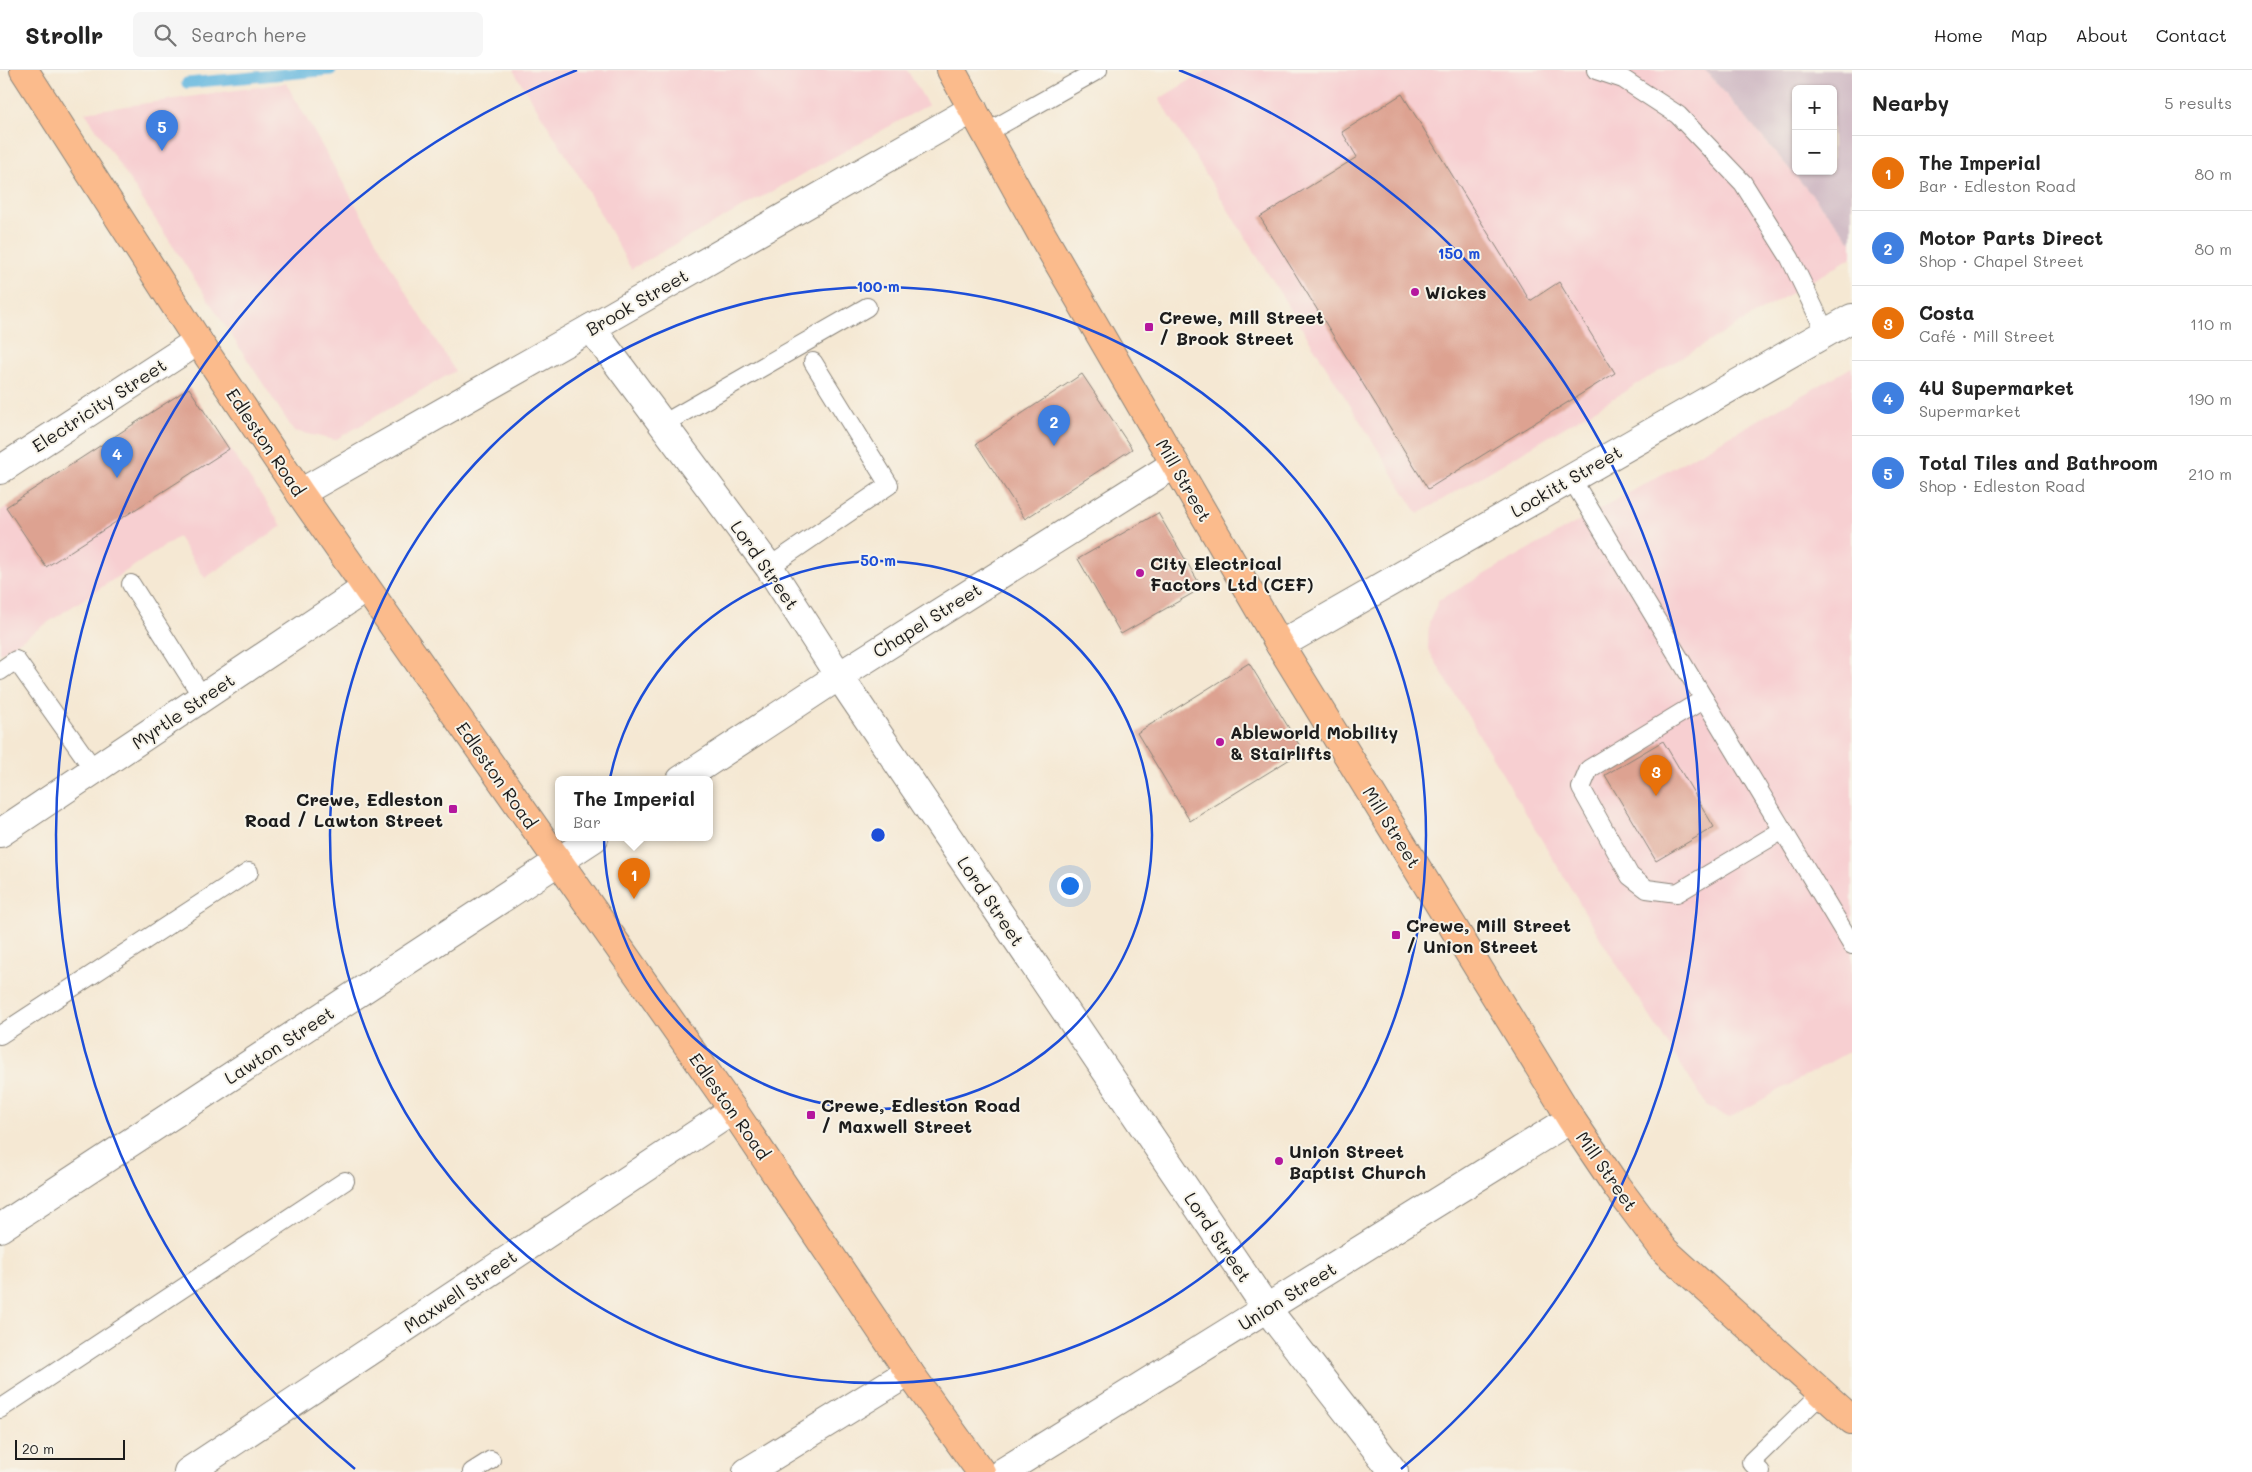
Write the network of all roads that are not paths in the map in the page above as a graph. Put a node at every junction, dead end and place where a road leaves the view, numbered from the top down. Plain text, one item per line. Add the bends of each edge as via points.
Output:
1 (24, 70) edge
2 (951, 70) edge
3 (1098, 70) edge
4 (1596, 70) edge
5 (973, 109) junction
6 (986, 133) junction
7 (867, 307) dead end
8 (1852, 318) edge
9 (591, 328) junction
10 (1826, 333) junction
11 (198, 341) junction
12 (813, 362) dead end
13 (663, 424) junction
14 (1175, 464) junction
15 (0, 470) edge
16 (1571, 478) junction
17 (300, 493) junction
18 (769, 567) junction
19 (131, 584) dead end
20 (366, 588) junction
21 (1280, 645) junction
22 (0, 671) edge
23 (838, 676) junction
24 (203, 698) junction
25 (1704, 699) junction
26 (94, 770) junction
27 (687, 776) edge
28 (1783, 830) junction
29 (0, 833) edge
30 (590, 841) edge
31 (558, 862) junction
32 (249, 872) dead end
33 (1852, 945) edge
34 (0, 1035) edge
35 (733, 1110) junction
36 (1571, 1119) junction
37 (345, 1181) dead end
38 (0, 1228) edge
39 (1267, 1309) junction
40 (909, 1372) junction
41 (1822, 1393) junction
42 (0, 1409) edge
43 (1852, 1420) edge
44 (491, 1460) dead end
45 (188, 1472) edge
46 (472, 1472) edge
47 (748, 1472) edge
48 (981, 1472) edge
49 (1003, 1472) edge
50 (1394, 1472) edge
51 (1762, 1472) edge

1 - 11 main road, Edleston Road
2 - 5 main road, Mill Street
3 - 6 lane
4 - 10 lane via 1623,79 1678,115 1743,184 1790,258
5 - 6 main road, Mill Street
5 - 9 street, Brook Street
6 - 14 main road, Mill Street
7 - 13 lane
8 - 10 street, Lockitt Street
9 - 13 street, Lord Street
9 - 17 street, Brook Street
10 - 16 street, Lockitt Street
11 - 15 street, Electricity Street
11 - 17 main road, Edleston Road
12 - 18 lane via 889,485
13 - 18 street, Lord Street
14 - 21 main road, Mill Street
14 - 23 street, Chapel Street
16 - 21 street, Lockitt Street
16 - 25 lane
17 - 20 main road, Edleston Road
18 - 23 street, Lord Street
19 - 24 lane
20 - 24 street, Myrtle Street
20 - 31 main road, Edleston Road
21 - 36 main road, Mill Street
22 - 26 lane via 16,660
23 - 27 street, Chapel Street
23 - 39 street, Lord Street
24 - 26 street, Myrtle Street
25 - 28 lane
25 - 28 lane via 1589,769 1581,788 1630,876 1647,890 1677,893
26 - 29 street, Myrtle Street
28 - 33 lane
30 - 31 street
31 - 35 main road, Edleston Road
31 - 38 street, Lawton Street
32 - 34 lane
35 - 40 main road, Edleston Road
35 - 45 street, Maxwell Street
36 - 39 street, Union Street
36 - 41 main road, Mill Street via 1665,1251
37 - 42 lane
39 - 49 street, Union Street
39 - 50 street, Lord Street
40 - 47 street
40 - 48 main road, Edleston Road
41 - 43 main road, Mill Street
41 - 51 lane via 1751,1462
44 - 46 lane

